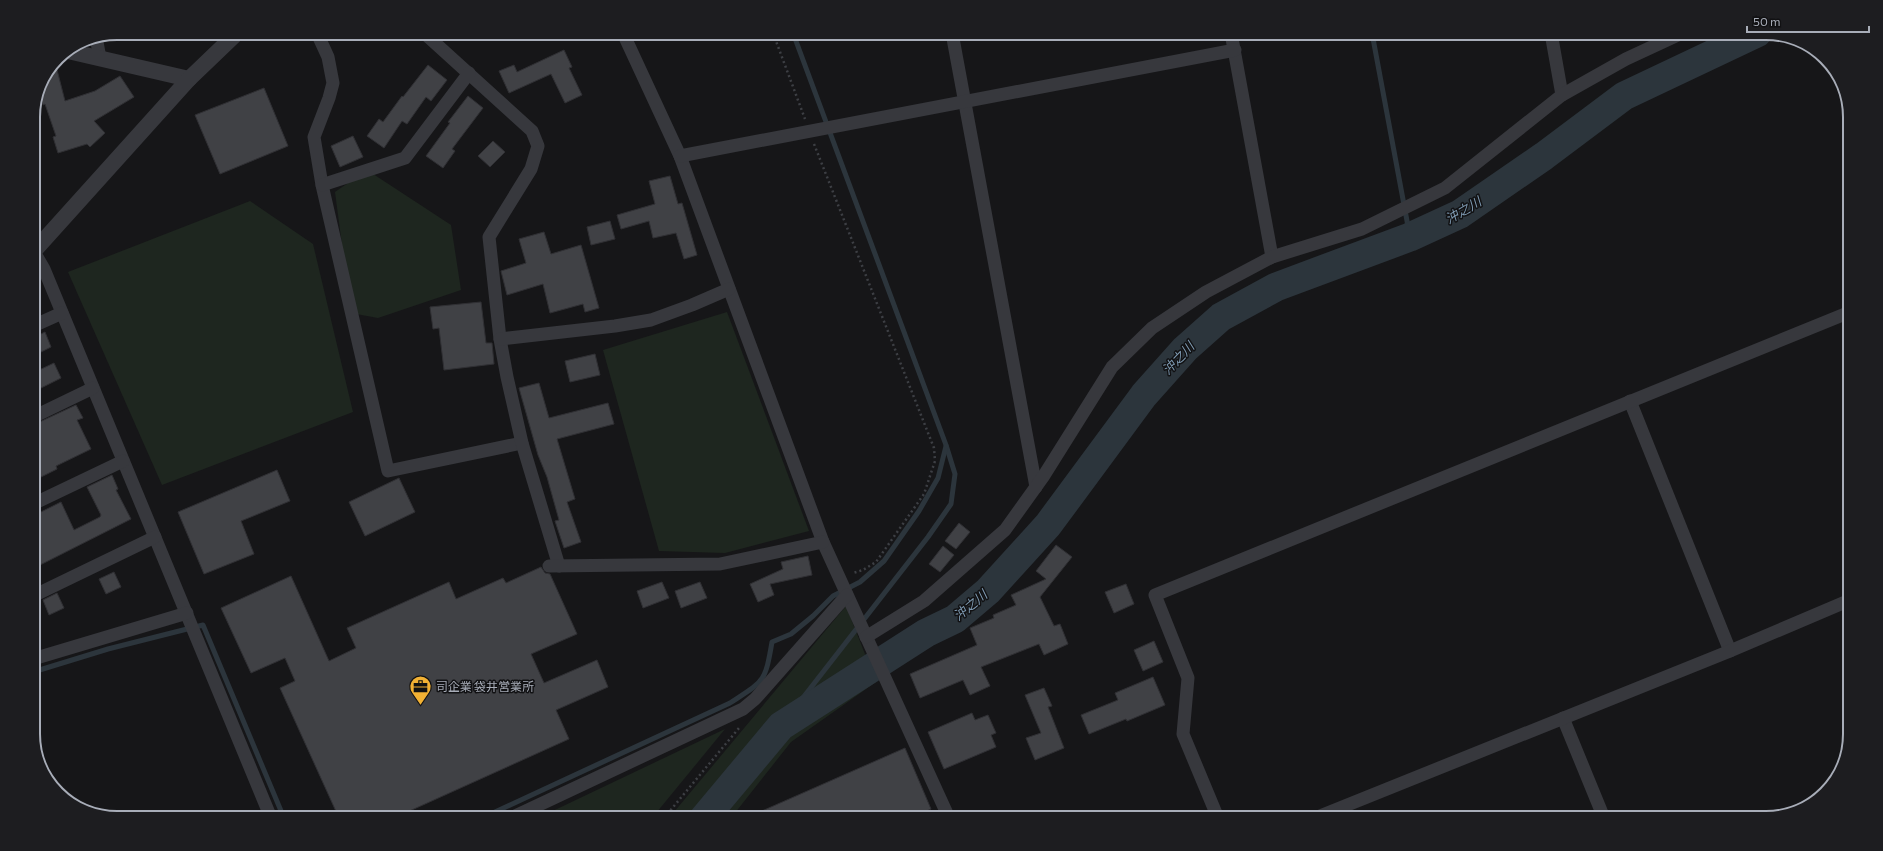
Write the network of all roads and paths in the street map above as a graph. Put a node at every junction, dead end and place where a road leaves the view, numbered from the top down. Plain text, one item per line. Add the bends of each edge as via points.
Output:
1 (230, 40) edge
2 (320, 40) edge
3 (432, 40) edge
4 (626, 40) edge
5 (776, 40) edge
6 (953, 40) edge
7 (1232, 40) edge
8 (1552, 40) edge
9 (1667, 40) edge
10 (97, 43) edge
11 (1234, 50) junction
12 (75, 53) edge
13 (100, 58) junction
14 (469, 73) junction
15 (189, 79) junction
16 (1562, 95) junction
17 (965, 101) junction
18 (812, 132) junction
19 (680, 156) junction
20 (322, 185) junction
21 (40, 244) edge
22 (1272, 257) junction
23 (40, 262) edge
24 (729, 289) junction
25 (62, 313) junction
26 (1843, 315) edge
27 (40, 323) edge
28 (500, 339) junction
29 (93, 388) junction
30 (1630, 402) junction
31 (40, 414) edge
32 (522, 443) junction
33 (123, 460) junction
34 (1036, 487) junction
35 (40, 501) edge
36 (155, 537) junction
37 (823, 542) junction
38 (839, 577) junction
39 (40, 593) edge
40 (847, 595) junction
41 (1843, 603) edge
42 (187, 613) junction
43 (866, 637) junction
44 (1730, 651) junction
45 (40, 657) edge
46 (1563, 718) junction
47 (739, 727) dead end
48 (268, 811) edge
49 (527, 811) edge
50 (670, 811) edge
51 (946, 811) edge
52 (1215, 811) edge
53 (1332, 811) edge
54 (1601, 811) edge

1 - 15 street
2 - 20 street via 328,57 333,83 314,137
3 - 14 street
4 - 19 street
5 - 18 path
6 - 17 street
7 - 11 street
8 - 16 street
9 - 16 street via 1626,59
10 - 13 street
11 - 17 street
11 - 22 street
12 - 13 street
13 - 15 street
14 - 20 street via 405,158
14 - 28 street via 532,131 538,146 531,169 488,237
15 - 21 street
16 - 22 street via 1445,188 1362,229
17 - 18 street
17 - 34 street
18 - 19 street
18 - 38 path via 934,448 935,462 924,494 876,562 863,570
19 - 24 street
20 - 32 street via 388,471
22 - 34 street via 1206,292 1152,328 1112,367
23 - 25 street
24 - 28 street via 652,320
24 - 37 street
25 - 27 street
25 - 29 street
26 - 30 street
28 - 32 street
29 - 31 street
29 - 33 street
30 - 44 street
30 - 52 street via 1155,595 1188,678 1183,734
32 - 37 street via 554,566 720,564
33 - 35 street
33 - 36 street
34 - 43 street via 1005,530 924,602
36 - 39 street
36 - 42 street
37 - 38 street
38 - 40 street
40 - 43 street
40 - 49 street via 744,709
41 - 44 street
42 - 45 street
42 - 48 street
43 - 51 street
44 - 46 street
46 - 53 street
46 - 54 street
47 - 50 path

